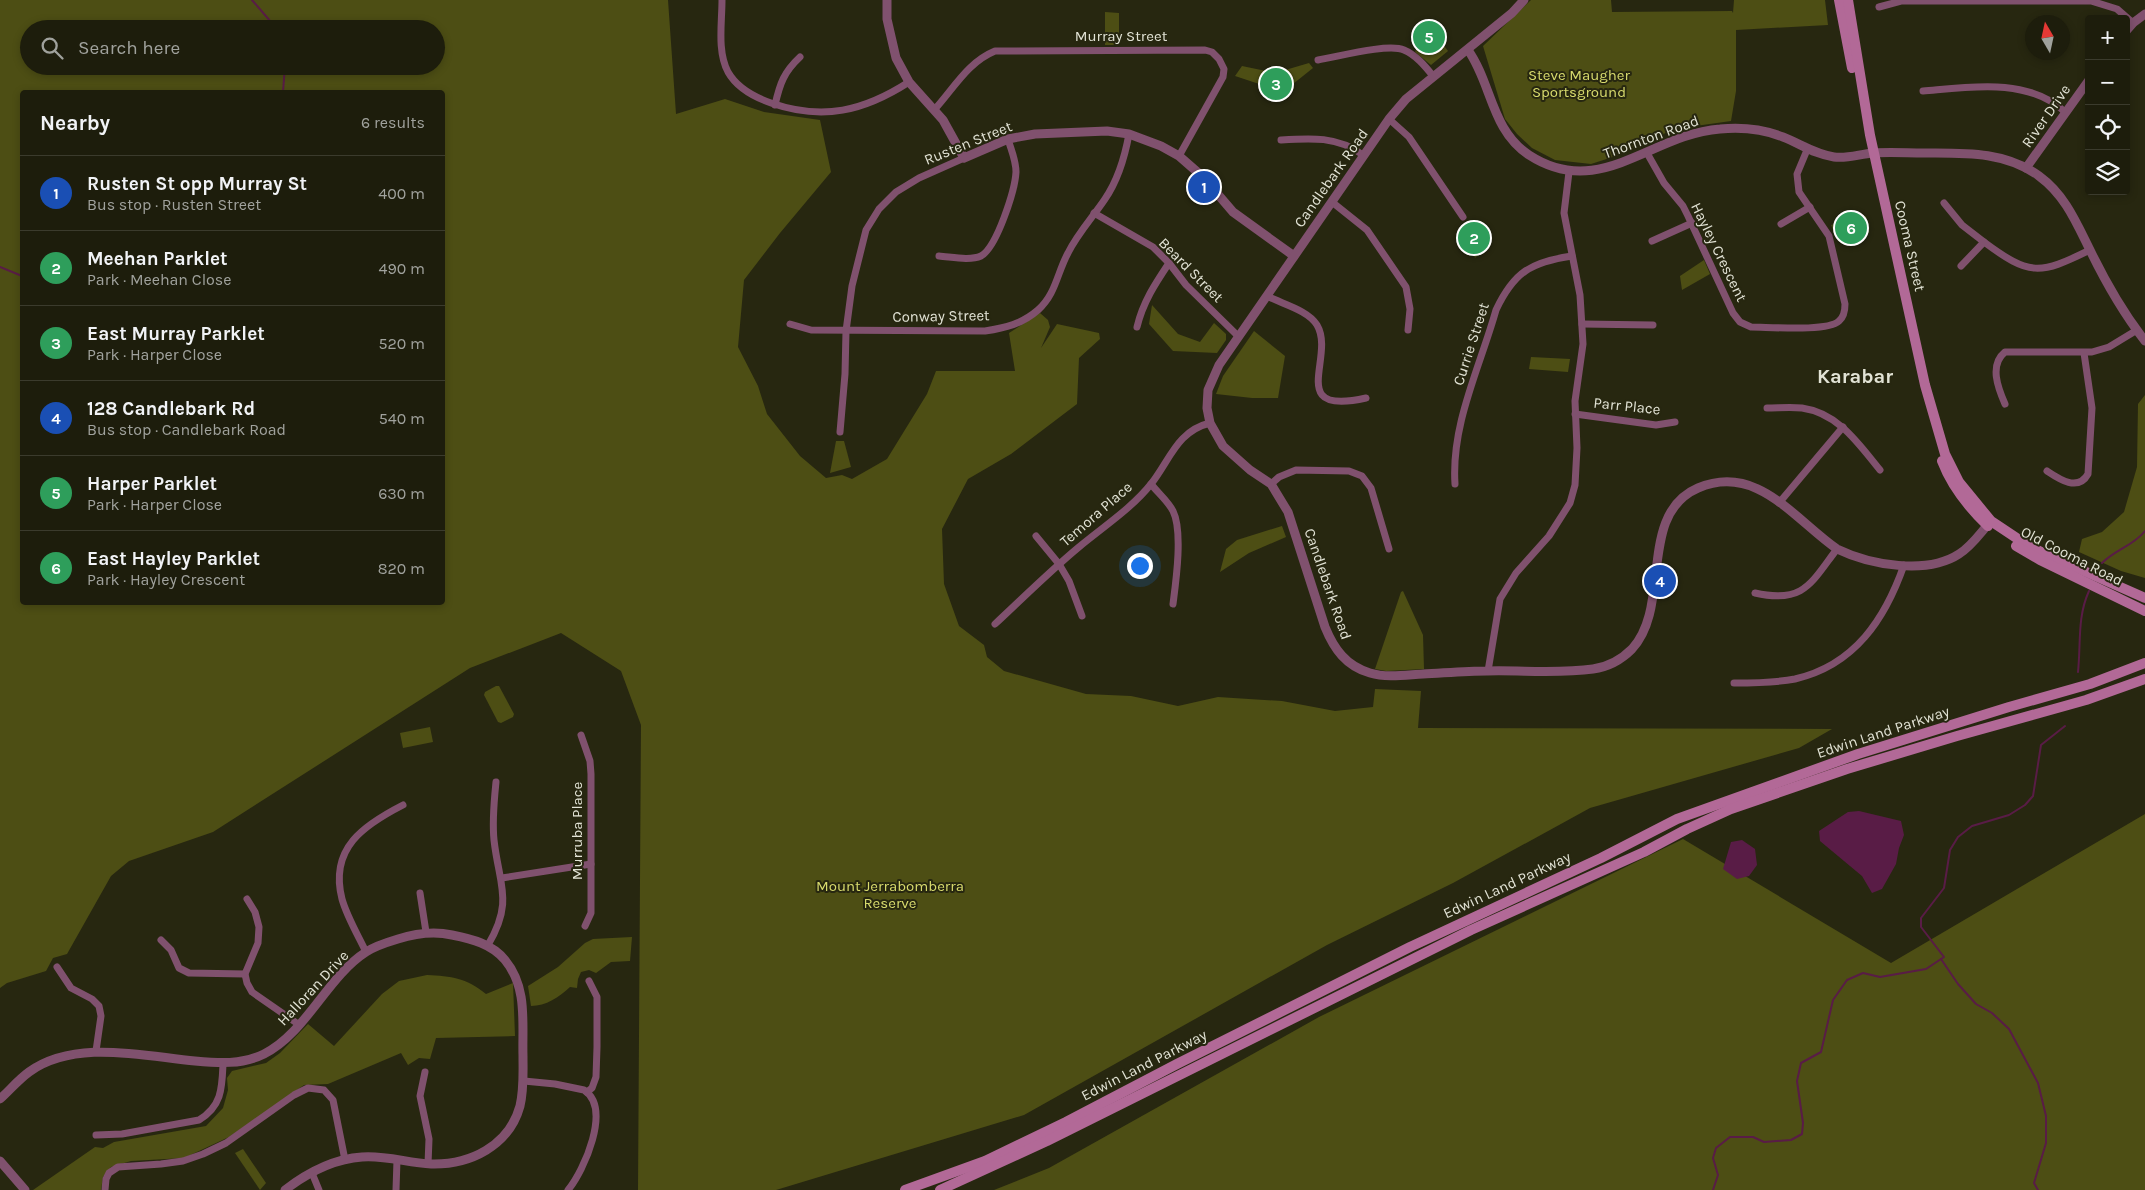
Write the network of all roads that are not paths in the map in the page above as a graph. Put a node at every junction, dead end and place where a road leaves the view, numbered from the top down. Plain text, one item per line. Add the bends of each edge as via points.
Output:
1 (722, 0) edge
2 (888, 0) edge
3 (1839, 0) edge
4 (1848, 0) edge
5 (1521, 1) edge
6 (1879, 7) dead end
7 (2145, 14) edge
8 (1847, 19) junction
9 (2133, 23) junction
10 (2130, 26) edge
11 (1468, 50) junction
12 (800, 57) dead end
13 (1318, 60) dead end
14 (1433, 76) junction
15 (910, 82) junction
16 (2085, 85) edge
17 (1923, 91) dead end
18 (775, 105) junction
19 (935, 110) junction
20 (2064, 112) junction
21 (1389, 119) junction
22 (1129, 134) junction
23 (1008, 139) junction
24 (1281, 140) dead end
25 (1807, 150) junction
26 (1647, 153) junction
27 (1874, 153) junction
28 (1363, 155) junction
29 (1179, 156) junction
30 (964, 158) junction
31 (2026, 168) junction
32 (1569, 172) junction
33 (1332, 202) junction
34 (1944, 203) dead end
35 (1810, 206) junction
36 (1094, 214) junction
37 (1463, 217) dead end
38 (1692, 222) junction
39 (1781, 224) dead end
40 (1652, 241) dead end
41 (1984, 242) junction
42 (2090, 250) junction
43 (939, 256) dead end
44 (1294, 256) junction
45 (1572, 256) junction
46 (1169, 263) junction
47 (1961, 266) dead end
48 (1267, 296) junction
49 (790, 324) dead end
50 (1582, 324) junction
51 (1653, 325) dead end
52 (1137, 327) dead end
53 (1408, 330) dead end
54 (2137, 330) junction
55 (846, 331) junction
56 (1238, 336) junction
57 (2145, 341) edge
58 (2084, 353) junction
59 (1366, 398) dead end
60 (2005, 404) dead end
61 (1766, 408) dead end
62 (1575, 414) junction
63 (1675, 422) dead end
64 (1210, 423) junction
65 (1843, 427) junction
66 (840, 432) dead end
67 (1880, 470) dead end
68 (2047, 471) dead end
69 (1151, 484) junction
70 (1271, 484) junction
71 (1455, 484) dead end
72 (1779, 503) junction
73 (1989, 523) junction
74 (1036, 536) dead end
75 (1389, 549) dead end
76 (1837, 549) junction
77 (1059, 564) junction
78 (1904, 565) junction
79 (2094, 581) junction
80 (1755, 593) dead end
81 (2145, 598) edge
82 (1174, 604) dead end
83 (2145, 610) edge
84 (1082, 616) dead end
85 (995, 624) dead end
86 (2145, 663) edge
87 (1488, 670) junction
88 (2145, 679) edge
89 (1734, 683) dead end
90 (581, 734) dead end
91 (496, 782) dead end
92 (403, 805) dead end
93 (591, 864) junction
94 (502, 878) junction
95 (420, 893) dead end
96 (247, 899) dead end
97 (585, 926) dead end
98 (426, 932) junction
99 (161, 940) dead end
100 (488, 945) junction
101 (366, 952) junction
102 (57, 967) dead end
103 (245, 974) junction
104 (589, 981) dead end
105 (298, 1024) junction
106 (96, 1052) junction
107 (223, 1064) junction
108 (425, 1072) dead end
109 (524, 1081) junction
110 (588, 1092) junction
111 (0, 1099) edge
112 (96, 1135) dead end
113 (345, 1160) junction
114 (397, 1160) junction
115 (0, 1161) edge
116 (428, 1164) junction
117 (312, 1173) junction
118 (571, 1189) edge
119 (25, 1190) edge
120 (105, 1190) edge
121 (285, 1190) edge
122 (319, 1190) edge
123 (396, 1190) edge
124 (905, 1190) edge
125 (940, 1190) edge

1 - 18 street via 722,57 728,72 748,92
2 - 15 street via 887,19 896,58
3 - 8 main road, Cooma Street
4 - 8 main road, Cooma Street
5 - 11 street, Candlebark Road via 1512,13
6 - 9 street via 1901,1 2079,0 2109,6
7 - 9 street
8 - 27 main road, Cooma Street via 1852,67
9 - 10 street
11 - 14 street, Candlebark Road
11 - 32 street, Thornton Road via 1483,77 1495,115 1509,138 1539,161
12 - 18 street via 787,70
13 - 14 street via 1389,48 1402,49
14 - 21 street, Candlebark Road
15 - 18 street via 887,97 838,111 815,113
15 - 19 street
16 - 20 street, River Drive
17 - 20 street via 1982,86 2021,90 2054,102
19 - 29 street, Murray Street via 970,66 995,51 1209,51 1221,61 1223,77
19 - 30 street
20 - 31 street, River Drive
21 - 28 street, Candlebark Road
21 - 37 street via 1415,145
22 - 23 street, Rusten Street via 1107,130 1080,131
22 - 29 street, Rusten Street
22 - 36 street, Conway Street via 1117,174
23 - 30 street, Rusten Street
23 - 43 street via 1014,159 1015,180 991,247 976,257
24 - 28 street via 1328,139 1351,146
25 - 26 street, Thornton Road via 1783,137 1734,128 1683,137
25 - 27 street, Thornton Road via 1841,158
25 - 35 street, Hayley Crescent via 1797,181 1799,192
26 - 32 street, Thornton Road via 1603,169
26 - 38 street, Hayley Crescent
27 - 31 street, Thornton Road via 1987,155
27 - 73 main road, Cooma Street via 1925,385 1945,454 1959,482
28 - 33 street, Candlebark Road
29 - 44 street, Rusten Street via 1203,177 1233,212
30 - 55 street, Rusten Street via 919,178 896,192 879,209 866,230 858,259
31 - 42 street, Thornton Road via 2062,198
32 - 45 street via 1564,213
33 - 44 street, Candlebark Road
33 - 53 street via 1367,230 1406,287 1410,309
34 - 41 street via 1962,225
35 - 38 street, Hayley Crescent via 1831,243 1845,304 1840,321 1827,328 1751,327 1740,322
35 - 39 street
36 - 46 street, Beard Street via 1153,247
36 - 55 street, Conway Street via 1066,254 1051,295 1019,323 985,330
38 - 40 street
41 - 42 street via 2015,264 2033,269 2050,268
41 - 47 street
42 - 54 street, Thornton Road
44 - 48 street, Candlebark Road
45 - 50 street
45 - 71 street, Currie Street via 1539,263 1515,278 1503,294 1460,423 1454,464
46 - 52 street via 1150,292
46 - 56 street, Beard Street via 1186,285
48 - 56 street, Candlebark Road
48 - 59 street via 1307,315 1317,324 1322,394 1338,402
49 - 55 street, Conway Street via 811,330
50 - 51 street
50 - 62 street via 1583,344
54 - 57 street, Thornton Road
54 - 58 street via 2109,347
55 - 66 street, Rusten Street
56 - 64 street, Candlebark Road via 1208,390
58 - 60 street via 2002,354 1996,376
58 - 68 street via 2092,408 2088,474 2083,481 2073,483
61 - 65 street via 1814,411
62 - 63 street, Parr Place via 1656,425
62 - 87 street via 1578,448 1575,486 1570,502 1549,536 1516,573 1500,598
64 - 69 street, Temora Place via 1199,425 1183,436
64 - 70 street, Candlebark Road via 1223,446
65 - 67 street
65 - 72 street
69 - 77 street, Temora Place
69 - 82 street via 1171,506 1177,520
70 - 75 street via 1296,470 1349,471 1362,476 1371,488
70 - 87 street, Candlebark Road via 1288,512 1325,626 1340,655 1363,670 1386,676
72 - 76 street, Candlebark Road
72 - 87 street, Candlebark Road via 1754,486 1733,481 1698,488 1682,497 1671,510 1662,532 1654,592 1643,634 1616,662 1593,669
73 - 78 street, Candlebark Road via 1967,548 1950,559 1927,566
73 - 79 main road, Old Cooma Road via 2040,560
74 - 77 street
76 - 78 street, Candlebark Road via 1866,560
76 - 80 street via 1803,590 1782,597
77 - 84 street via 1069,580
77 - 85 street, Temora Place
78 - 89 street via 1884,612 1868,634 1845,655 1812,674 1797,678 1754,684
79 - 81 main road, Old Cooma Road
79 - 83 main road, Old Cooma Road
86 - 124 main road, Edwin Land Parkway via 2090,684 1849,758 1677,819 1410,947 985,1161
88 - 125 main road, Edwin Land Parkway via 2086,700 1846,769 1731,809 1636,856 1471,930 1056,1136
90 - 93 street, Murruba Place via 590,765
91 - 94 street via 493,825
92 - 101 street via 362,830 349,846 342,864 342,899
93 - 94 street
93 - 97 street, Murruba Place via 591,913
94 - 100 street via 502,912
95 - 98 street
96 - 103 street via 259,927 258,943
98 - 100 street, Halloran Drive via 465,937
98 - 101 street, Halloran Drive via 390,941
99 - 103 street via 171,950 179,968 189,973
100 - 109 street, Halloran Drive via 505,960 522,993
101 - 105 street, Halloran Drive
102 - 106 street via 72,988 99,1006 101,1016
103 - 105 street via 252,992
104 - 110 street via 597,997 597,1047 596,1077
105 - 107 street, Halloran Drive via 278,1045 265,1053
106 - 107 street, Halloran Drive
106 - 111 street, Halloran Drive via 47,1062 30,1072
107 - 112 street via 219,1099 209,1114 199,1120 122,1134
108 - 116 street via 420,1096 429,1139
109 - 110 street
109 - 116 street, Halloran Drive via 514,1121 492,1147 458,1163
110 - 118 street via 595,1109 592,1140 584,1166
113 - 114 street, Halloran Drive via 379,1157
113 - 117 street, Halloran Drive
113 - 120 street via 333,1100 324,1090 310,1088 294,1095 226,1143 203,1154 184,1161 113,1169 106,1178
114 - 116 street, Halloran Drive
114 - 123 street
115 - 119 street
117 - 121 street, Halloran Drive
117 - 122 street

